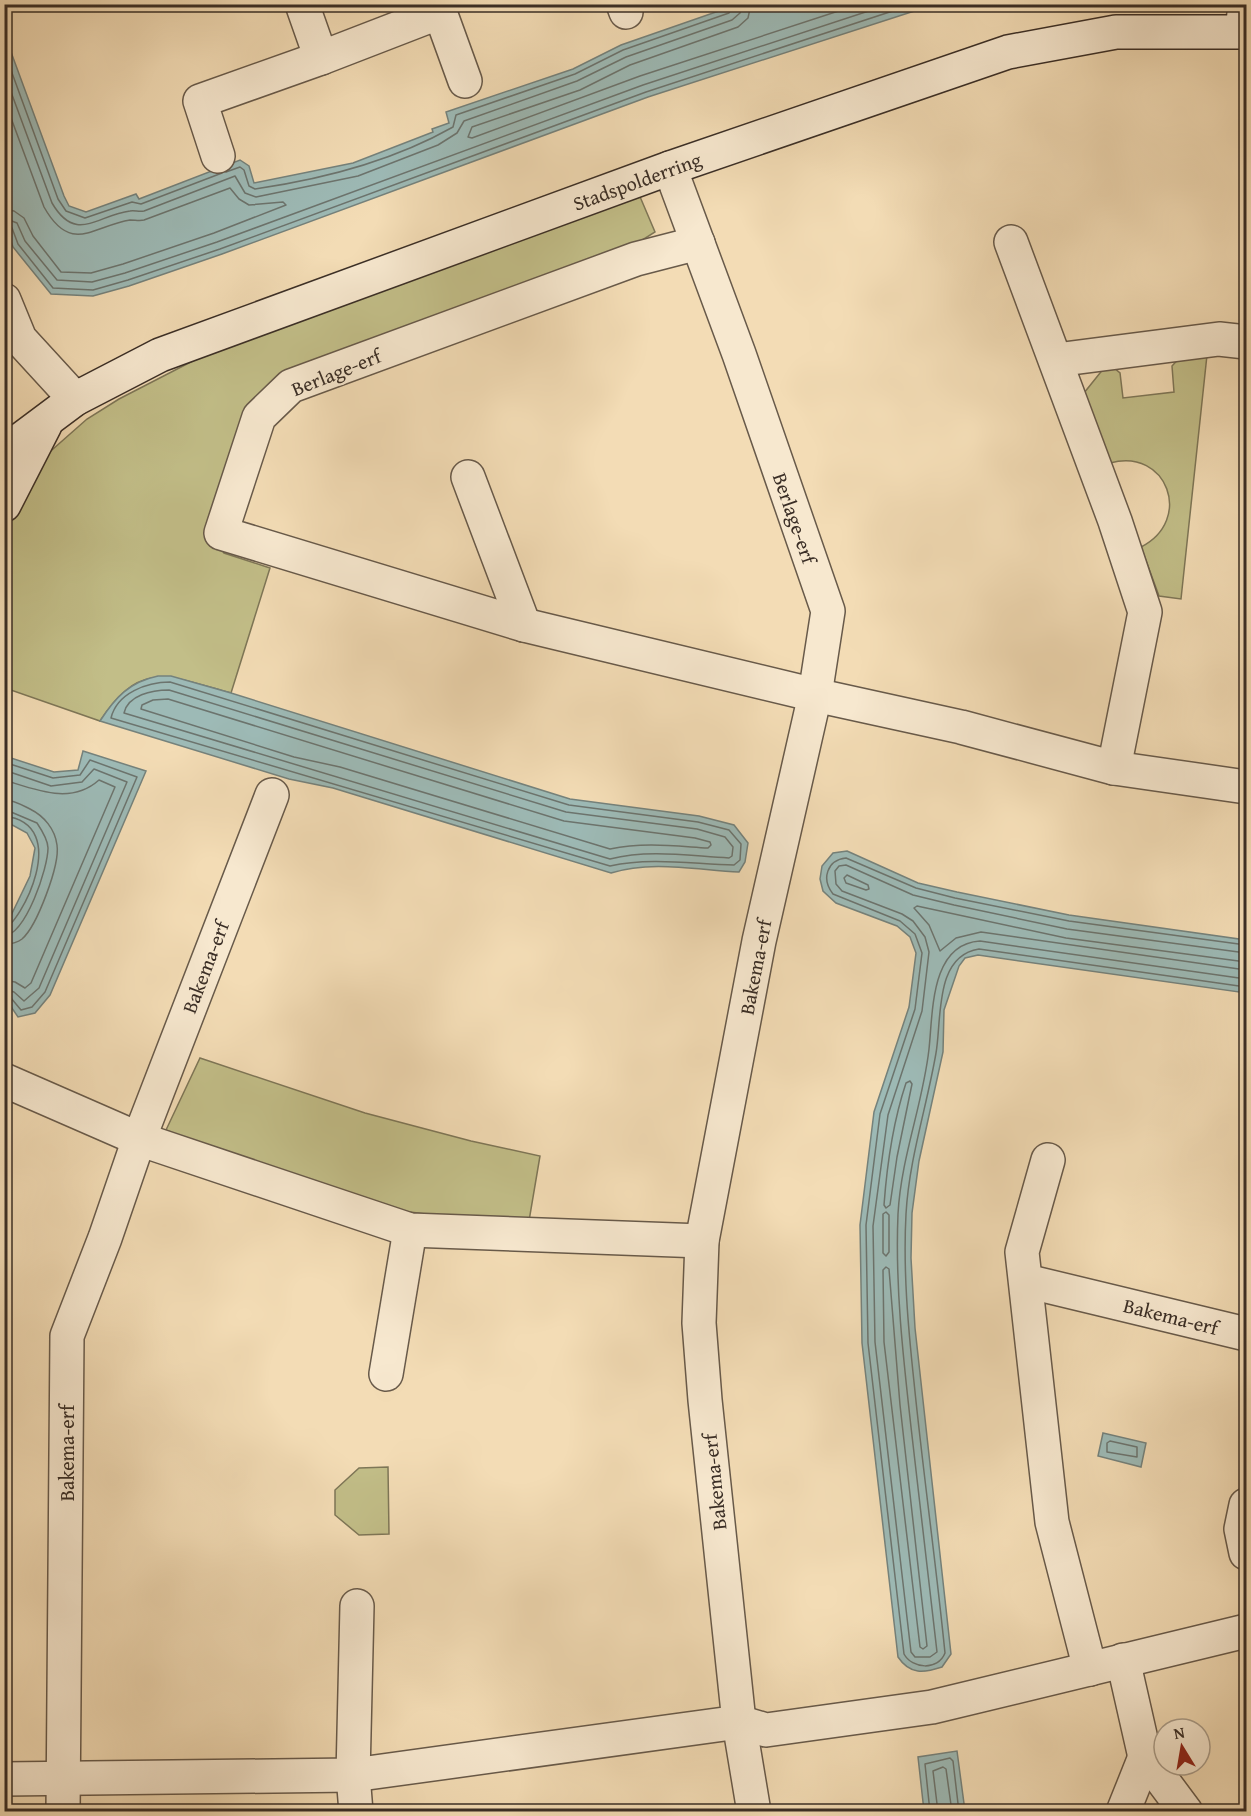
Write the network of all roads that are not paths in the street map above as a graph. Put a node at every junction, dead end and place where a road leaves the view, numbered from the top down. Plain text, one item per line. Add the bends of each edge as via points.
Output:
1 (302, 4) edge
2 (1245, 23) edge
3 (321, 58) junction
4 (465, 81) dead end
5 (218, 156) dead end
6 (670, 168) junction
7 (1011, 242) dead end
8 (698, 243) junction
9 (4, 300) edge
10 (1246, 342) edge
11 (1056, 360) junction
12 (62, 407) junction
13 (4, 452) edge
14 (468, 477) dead end
15 (4, 505) edge
16 (524, 624) junction
17 (815, 695) junction
18 (1114, 768) junction
19 (1246, 787) edge
20 (272, 795) dead end
21 (4, 1080) edge
22 (139, 1139) junction
23 (1048, 1160) dead end
24 (410, 1230) junction
25 (702, 1241) junction
26 (1026, 1281) junction
27 (1246, 1334) edge
28 (386, 1374) dead end
29 (1246, 1505) edge
30 (1246, 1553) edge
31 (357, 1606) dead end
32 (1246, 1631) edge
33 (1123, 1660) junction
34 (1090, 1669) junction
35 (739, 1722) junction
36 (1145, 1757) junction
37 (353, 1775) junction
38 (4, 1779) edge
39 (65, 1779) junction
40 (63, 1812) edge
41 (356, 1812) edge
42 (754, 1812) edge
43 (1123, 1812) edge
44 (1186, 1812) edge

1 - 3 street
2 - 6 street, Stadspolderring via 1116,32 1008,52
3 - 4 street via 440,12
3 - 5 street via 200,101
6 - 8 street, Berlage-erf
6 - 12 street, Stadspolderring via 160,355
7 - 11 street
8 - 16 street, Berlage-erf via 636,260 291,386 259,417 221,532
8 - 17 street, Berlage-erf via 828,611
9 - 12 street via 20,339
10 - 11 street via 1219,339
11 - 18 street via 1145,612
12 - 13 street, Stadspolderring
12 - 15 street
14 - 16 street
16 - 17 street, Berlage-erf
17 - 18 street, Berlage-erf via 962,727
17 - 25 street, Bakema-erf via 759,941
18 - 19 street, Berlage-erf
20 - 22 street, Bakema-erf
21 - 22 street
22 - 24 street
22 - 39 street, Bakema-erf via 67,1336
23 - 26 street via 1022,1252
24 - 25 street
24 - 28 street
25 - 35 street, Bakema-erf via 699,1323
26 - 27 street, Bakema-erf
26 - 34 street via 1052,1522
29 - 30 street via 1241,1529
31 - 37 street
32 - 33 street
33 - 34 street
33 - 36 street
34 - 35 street via 932,1707 766,1730
35 - 37 street
35 - 42 street, Bakema-erf
36 - 43 street
36 - 44 street
37 - 39 street
37 - 41 street
38 - 39 street
39 - 40 street, Bakema-erf

